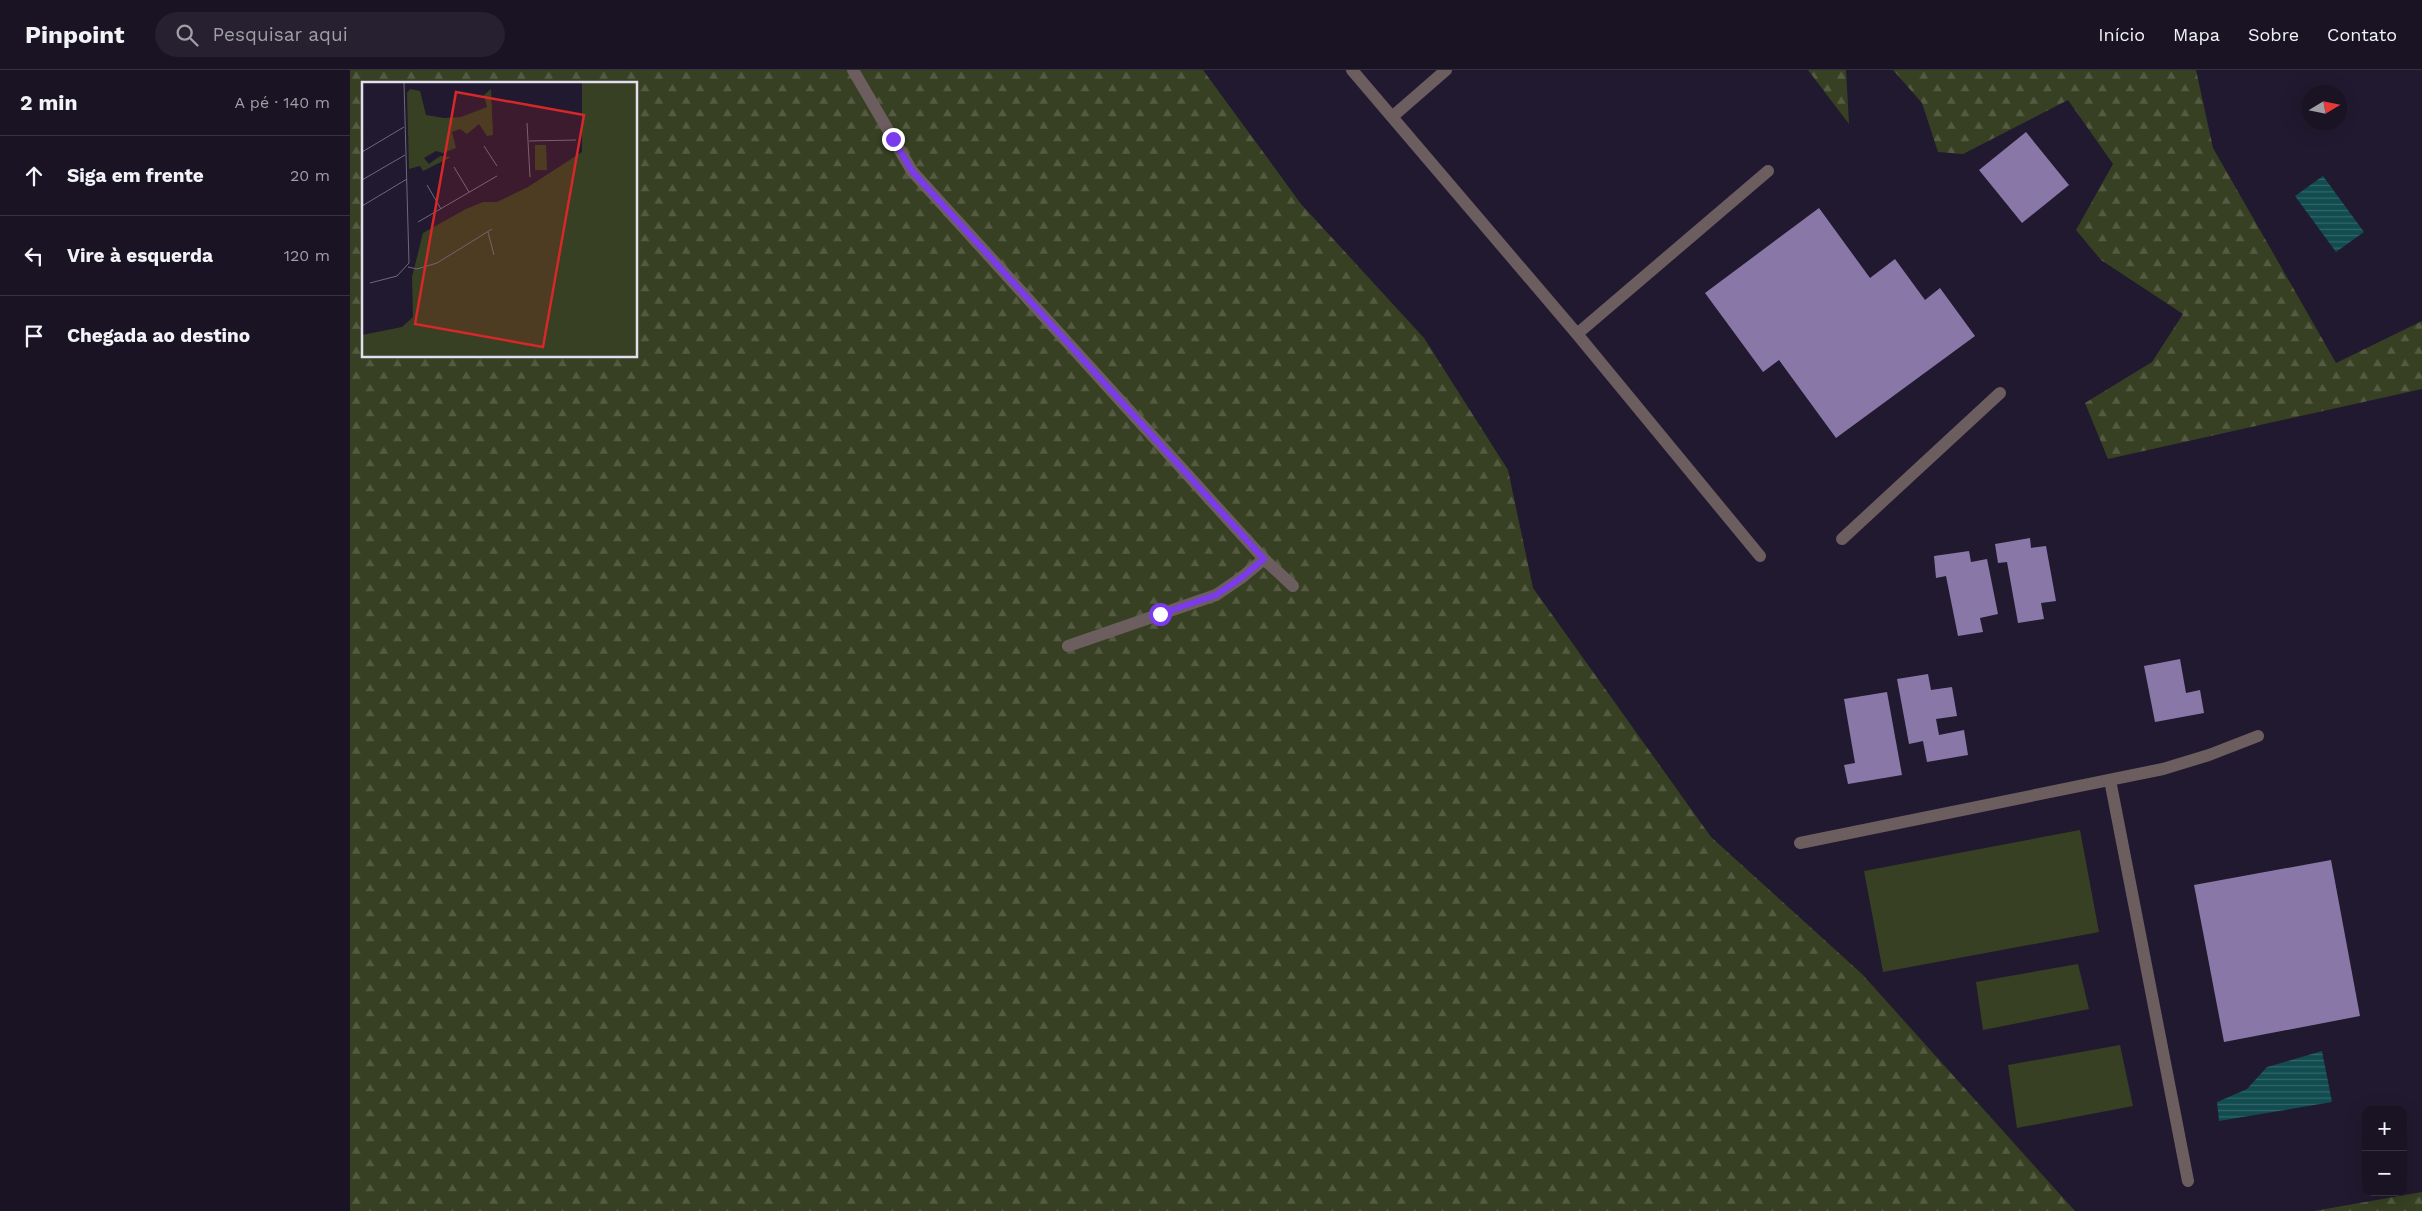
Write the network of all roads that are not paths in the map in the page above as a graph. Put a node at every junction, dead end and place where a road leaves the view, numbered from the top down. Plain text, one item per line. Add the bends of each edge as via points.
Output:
1 (853, 70) edge
2 (1352, 70) edge
3 (1446, 70) edge
4 (1392, 117) junction
5 (1768, 171) dead end
6 (1577, 334) junction
7 (2000, 393) dead end
8 (1842, 538) dead end
9 (1760, 556) dead end
10 (1264, 559) junction
11 (1293, 586) dead end
12 (1068, 646) dead end
13 (2258, 736) dead end
14 (2110, 780) junction
15 (1800, 843) dead end
16 (2188, 1181) dead end

1 - 10 street via 912,171
2 - 4 street
3 - 4 street
4 - 6 street
5 - 6 street
6 - 9 street
7 - 8 street
10 - 11 street
10 - 12 street via 1216,595
13 - 14 street via 2163,769
14 - 15 street
14 - 16 street

